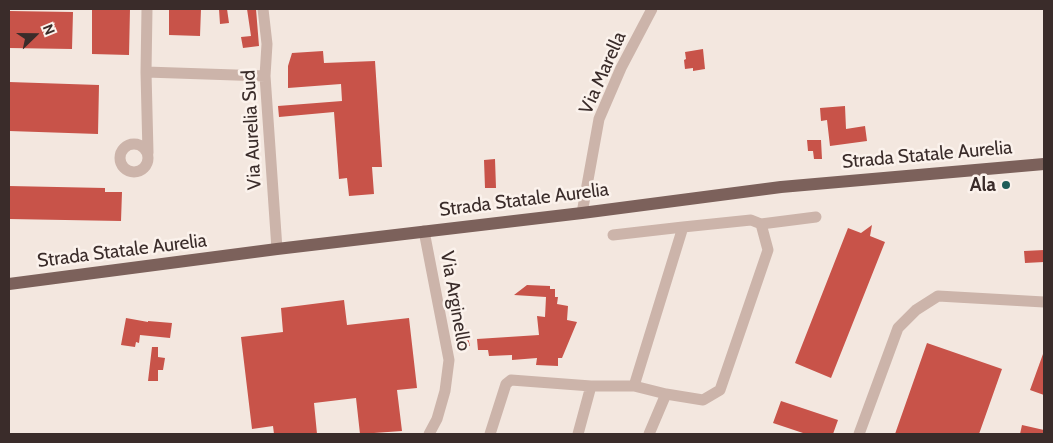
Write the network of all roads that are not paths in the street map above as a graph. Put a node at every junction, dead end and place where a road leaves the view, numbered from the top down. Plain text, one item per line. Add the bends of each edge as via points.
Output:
1 (148, 9) edge
2 (263, 9) edge
3 (652, 9) edge
4 (146, 72) junction
5 (265, 76) junction
6 (148, 153) dead end
7 (1044, 164) edge
8 (582, 213) junction
9 (816, 217) dead end
10 (761, 224) junction
11 (683, 227) junction
12 (424, 231) junction
13 (613, 235) dead end
14 (277, 249) junction
15 (9, 284) edge
16 (1044, 302) edge
17 (591, 386) junction
18 (634, 386) junction
19 (666, 394) junction
20 (429, 434) edge
21 (490, 434) edge
22 (578, 434) edge
23 (649, 434) edge
24 (859, 434) edge

1 - 4 street
2 - 5 street, Via Aurelia Sud via 268,44
3 - 8 street, Via Marella via 620,68 599,119
4 - 5 street
4 - 6 street
5 - 14 street, Via Aurelia Sud
7 - 8 main road, Strada Statale Aurelia via 781,187
8 - 12 main road, Strada Statale Aurelia
9 - 10 street
10 - 11 street via 751,220
10 - 19 street via 768,250 720,390 703,400
11 - 13 street
11 - 18 street
12 - 14 main road, Strada Statale Aurelia
12 - 20 street, Via Arginello via 449,360 445,391 437,420
14 - 15 main road, Strada Statale Aurelia
16 - 24 street via 938,296 916,310 898,328
17 - 18 street
17 - 21 street via 511,380 506,384
17 - 22 street
18 - 19 street
19 - 23 street

